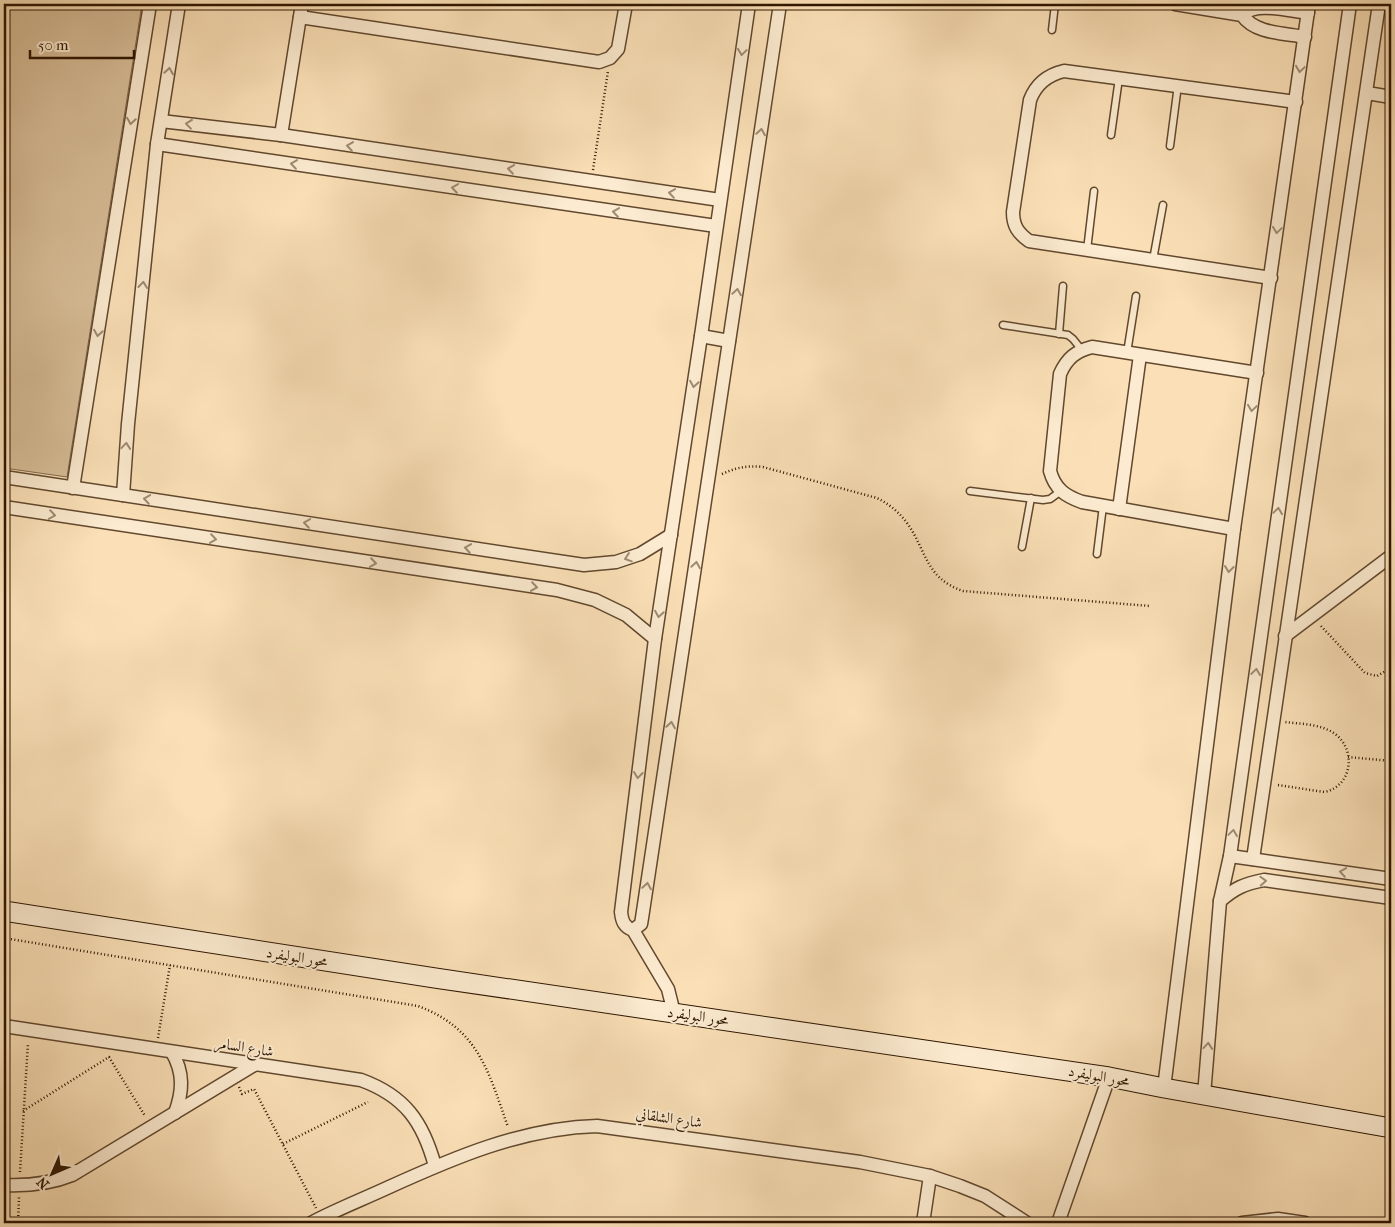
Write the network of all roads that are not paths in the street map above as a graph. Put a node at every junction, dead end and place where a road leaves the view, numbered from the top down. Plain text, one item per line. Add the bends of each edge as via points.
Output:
1 (150, 4) edge
2 (179, 4) edge
3 (302, 4) edge
4 (626, 4) edge
5 (749, 4) edge
6 (780, 4) edge
7 (1055, 4) edge
8 (1175, 4) edge
9 (1350, 4) edge
10 (1378, 4) edge
11 (1226, 8) edge
12 (1309, 9) edge
13 (1242, 15) junction
14 (300, 17) junction
15 (1052, 30) dead end
16 (1305, 37) junction
17 (1119, 78) junction
18 (1178, 86) junction
19 (1366, 93) junction
20 (1391, 97) edge
21 (1296, 102) junction
22 (161, 121) junction
23 (1111, 135) dead end
24 (281, 136) junction
25 (157, 144) junction
26 (1170, 146) dead end
27 (1094, 191) dead end
28 (720, 200) junction
29 (1163, 205) dead end
30 (716, 226) junction
31 (1087, 250) junction
32 (1153, 260) junction
33 (1270, 278) junction
34 (1063, 286) dead end
35 (1136, 296) dead end
36 (1003, 325) dead end
37 (1058, 334) junction
38 (701, 336) junction
39 (729, 341) junction
40 (1081, 350) junction
41 (1127, 353) junction
42 (1140, 355) junction
43 (1257, 373) junction
44 (4, 477) edge
45 (73, 488) junction
46 (970, 491) dead end
47 (1061, 492) junction
48 (123, 495) junction
49 (1031, 498) junction
50 (1103, 506) junction
51 (4, 508) edge
52 (1119, 509) junction
53 (1234, 529) junction
54 (671, 535) junction
55 (1022, 548) dead end
56 (1097, 554) dead end
57 (1391, 556) edge
58 (1285, 636) junction
59 (655, 639) junction
60 (1230, 856) junction
61 (1253, 858) junction
62 (1391, 879) edge
63 (1391, 898) edge
64 (1220, 901) junction
65 (4, 911) edge
66 (633, 930) junction
67 (674, 1013) junction
68 (4, 1026) edge
69 (172, 1052) junction
70 (254, 1065) junction
71 (1109, 1077) junction
72 (1164, 1088) junction
73 (1204, 1095) junction
74 (175, 1113) junction
75 (1391, 1128) edge
76 (436, 1166) junction
77 (930, 1176) junction
78 (4, 1185) edge
79 (316, 1221) edge
80 (923, 1223) edge
81 (1027, 1223) edge
82 (1058, 1223) edge
83 (1242, 1223) edge
84 (1305, 1223) edge

1 -> 45 street
22 -> 2 street
3 - 14 street
4 - 14 street via 618,49 610,58 599,62
5 -> 28 street
39 -> 6 street
7 - 15 lane
8 - 11 street
60 -> 9 street
10 - 19 street
11 - 13 street
12 - 13 street via 1258,7
12 - 16 street
13 - 16 street via 1256,28
14 - 24 street
16 -> 21 street
17 - 18 street
17 - 23 lane
17 - 31 street via 1064,70 1042,80 1030,100 1013,212 1016,229 1029,241
18 - 21 street
18 - 26 lane
19 - 20 street
19 - 58 street
21 -> 33 street
24 -> 22 street
22 - 25 street
28 -> 24 street
30 -> 25 street
48 -> 25 street
27 - 31 lane
28 - 30 street
29 - 32 lane
30 - 38 street
31 - 32 street
32 - 33 street
33 - 43 street
34 - 37 lane
35 - 41 lane
36 - 37 lane
37 - 40 lane via 1068,335
38 - 39 street
38 -> 54 street
66 -> 39 street via 641,924 642,918
40 - 41 street via 1092,347
40 - 47 street via 1064,363 1060,374 1050,471
41 - 42 street
42 - 43 street
42 - 52 street
43 -> 53 street
44 - 45 street
45 - 48 street
46 - 49 lane
47 - 49 lane via 1050,499
47 - 50 street via 1082,502
54 -> 48 street via 640,554 616,562 584,565
49 - 55 lane
50 - 52 street
50 - 56 lane
51 -> 59 street via 557,590 595,600 626,616
52 - 53 street
53 -> 72 street
54 -> 59 street
57 - 58 street
58 - 61 street
59 -> 66 street via 621,912 624,925
60 - 61 street
60 - 64 street
62 -> 61 street
64 -> 63 street via 1232,890 1264,880
73 -> 64 street
65 - 67 street, محور البوليفرد
66 - 67 street via 668,989
67 - 71 street, محور البوليفرد
68 - 69 street, شارع السامر
69 - 70 street, شارع السامر
69 - 74 street via 182,1082
70 - 74 street
70 - 76 street, شارع السامر via 361,1080 387,1092 417,1121
71 - 72 street, محور البوليفرد
71 - 82 street
72 - 73 street, محور البوليفرد
73 - 75 street, محور البوليفرد
74 - 78 street via 72,1175 45,1183
76 - 77 street, شارع الشلقاني via 546,1130 597,1126 860,1162
76 - 79 street, شارع الشلقاني
77 - 80 street
77 - 81 street, شارع الشلقاني via 985,1196
83 - 84 street via 1278,1220

